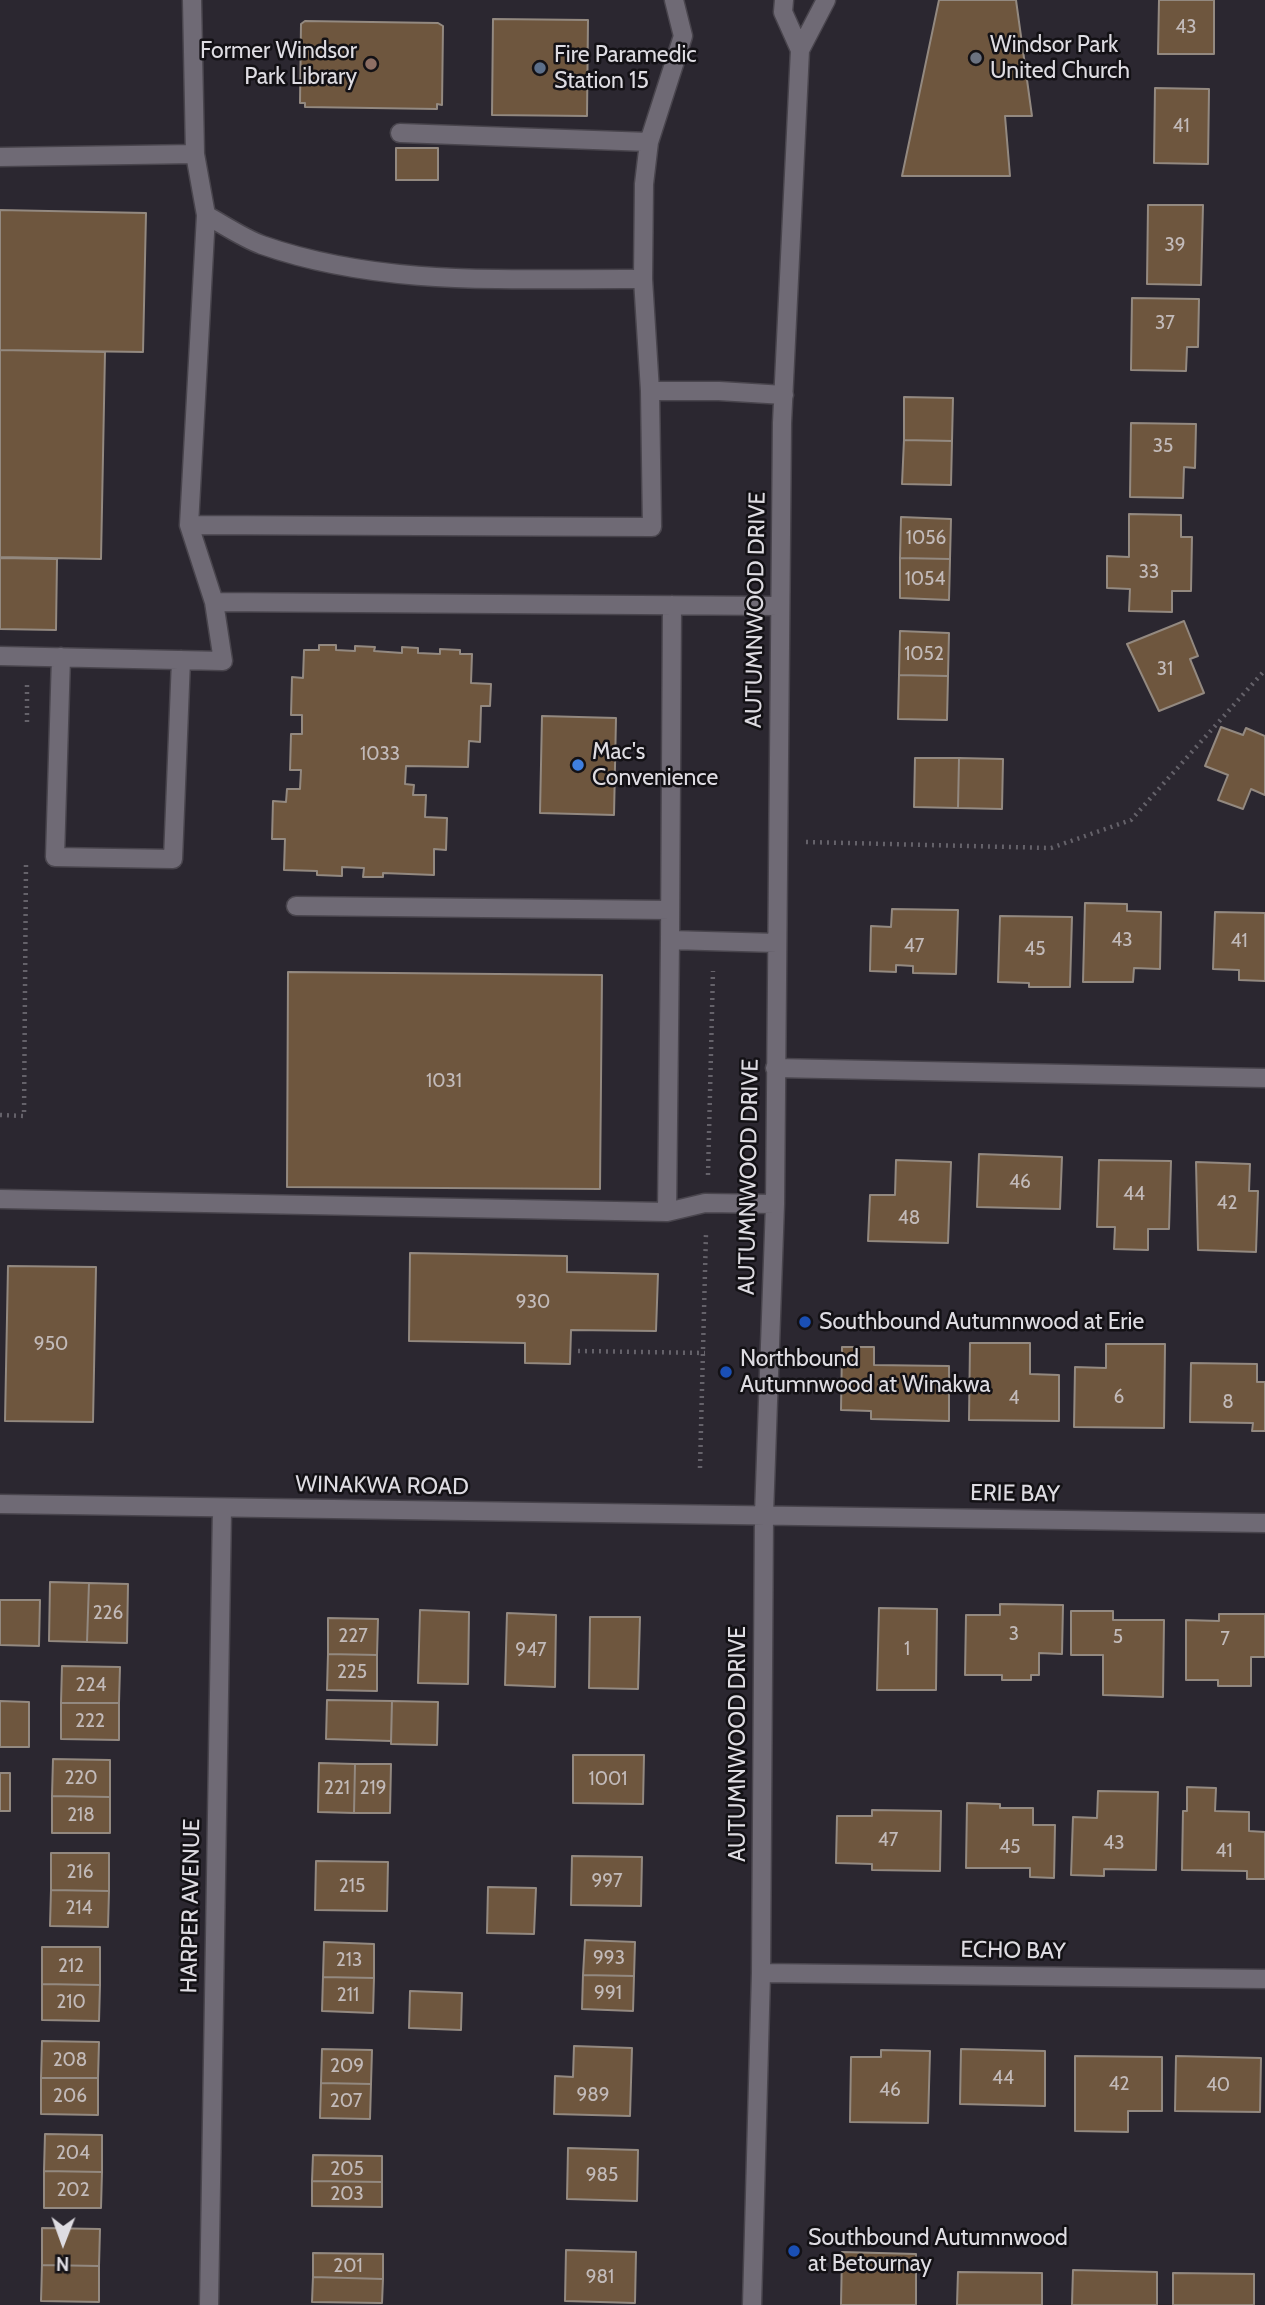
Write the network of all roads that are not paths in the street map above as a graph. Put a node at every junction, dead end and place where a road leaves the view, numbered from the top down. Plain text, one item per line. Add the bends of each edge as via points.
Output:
1 (192, 0) edge
2 (674, 0) edge
3 (826, 0) edge
4 (779, 4) edge
5 (800, 50) junction
6 (400, 133) dead end
7 (649, 142) junction
8 (195, 154) junction
9 (0, 157) edge
10 (206, 215) junction
11 (643, 279) junction
12 (650, 391) junction
13 (783, 395) junction
14 (189, 525) junction
15 (214, 601) junction
16 (672, 605) junction
17 (780, 606) junction
18 (0, 656) edge
19 (61, 657) junction
20 (181, 660) junction
21 (296, 906) dead end
22 (670, 910) junction
23 (670, 940) junction
24 (776, 943) junction
25 (775, 1068) junction
26 (1265, 1078) edge
27 (0, 1199) edge
28 (775, 1204) junction
29 (667, 1212) junction
30 (0, 1504) edge
31 (222, 1509) junction
32 (764, 1514) junction
33 (1265, 1523) edge
34 (761, 1973) junction
35 (1265, 1979) edge
36 (209, 2305) edge
37 (752, 2305) edge

1 - 8 street
2 - 7 street via 683,36
3 - 5 street, AUTUMNWOOD DRIVE
4 - 5 street, AUTUMNWOOD DRIVE
5 - 13 street, AUTUMNWOOD DRIVE
6 - 7 street
7 - 11 street
8 - 9 street
8 - 10 street
10 - 11 street via 259,244 313,261 394,276
10 - 14 street
11 - 12 street
12 - 13 street
12 - 14 street via 652,527
13 - 17 street, AUTUMNWOOD DRIVE
14 - 15 street
15 - 16 street
15 - 20 street via 223,661
16 - 17 street
16 - 22 street
17 - 24 street, AUTUMNWOOD DRIVE
18 - 19 street
19 - 20 street
19 - 20 street via 55,857 173,859
21 - 22 street
22 - 23 street
23 - 24 street
23 - 29 street
24 - 25 street, AUTUMNWOOD DRIVE
25 - 26 street
25 - 28 street, AUTUMNWOOD DRIVE
27 - 29 street
28 - 29 street via 705,1203
28 - 32 street, AUTUMNWOOD DRIVE
30 - 31 street, WINAKWA ROAD
31 - 32 street, WINAKWA ROAD
31 - 36 street, HARPER AVENUE
32 - 33 street, ERIE BAY
32 - 34 street, AUTUMNWOOD DRIVE
34 - 35 street, ECHO BAY
34 - 37 street, AUTUMNWOOD DRIVE

